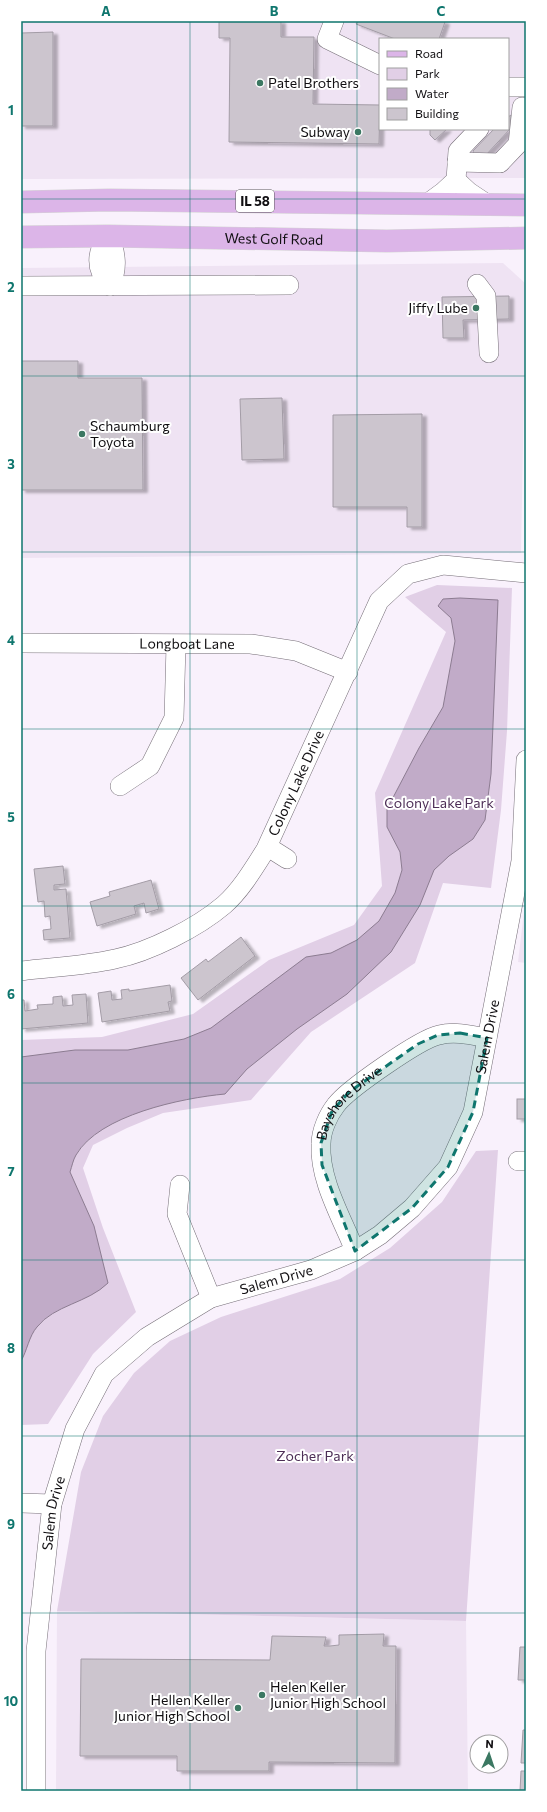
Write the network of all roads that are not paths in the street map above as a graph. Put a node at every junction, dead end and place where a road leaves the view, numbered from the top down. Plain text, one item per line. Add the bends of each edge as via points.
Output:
1 (334, 21) edge
2 (379, 65) edge
3 (509, 87) edge
4 (526, 88) edge
5 (519, 107) edge
6 (478, 130) edge
7 (456, 171) junction
8 (21, 202) edge
9 (428, 203) junction
10 (487, 204) junction
11 (526, 204) edge
12 (108, 236) junction
13 (21, 237) edge
14 (526, 238) edge
15 (288, 285) dead end
16 (21, 286) edge
17 (110, 286) junction
18 (481, 290) dead end
19 (489, 353) dead end
20 (526, 573) edge
21 (21, 643) edge
22 (176, 645) junction
23 (348, 672) junction
24 (526, 760) edge
25 (120, 786) dead end
26 (268, 847) junction
27 (287, 859) dead end
28 (21, 971) edge
29 (487, 1038) junction
30 (180, 1185) dead end
31 (356, 1251) junction
32 (211, 1298) junction
33 (21, 1503) edge
34 (52, 1504) junction
35 (28, 1651) edge
36 (36, 1791) edge

1 - 2 street via 327,40
3 - 4 street
5 - 7 street via 518,144 500,163
6 - 7 street via 458,151
7 - 9 street via 443,192
7 - 10 street via 469,192
8 - 9 main road, IL 58 via 110,200
9 - 10 main road, IL 58
10 - 11 main road, IL 58
12 - 13 main road, West Golf Road
12 - 14 main road, West Golf Road via 387,241
12 - 17 street via 100,248 99,263 101,276
15 - 17 street
16 - 17 street
18 - 19 street
20 - 23 street, Colony Lake Drive via 443,564 408,574 379,601
21 - 22 street, Longboat Lane
22 - 23 street, Longboat Lane via 251,644 296,651
22 - 25 street via 174,718 150,766
23 - 26 street, Colony Lake Drive
24 - 29 street, Salem Drive via 521,861
26 - 27 street
26 - 28 street, Colony Lake Drive via 248,877 224,905 192,928 154,946 116,959
29 - 31 street, Salem Drive via 474,1112 448,1167 412,1208
29 - 31 street, Bayshore Drive via 450,1033 428,1039 349,1092 332,1111 323,1131 322,1165
30 - 32 street via 177,1214
31 - 32 street, Salem Drive via 311,1270
32 - 34 street, Salem Drive via 147,1338 104,1374 75,1429
33 - 34 street
34 - 35 street, Salem Drive
35 - 36 street, Salem Drive

